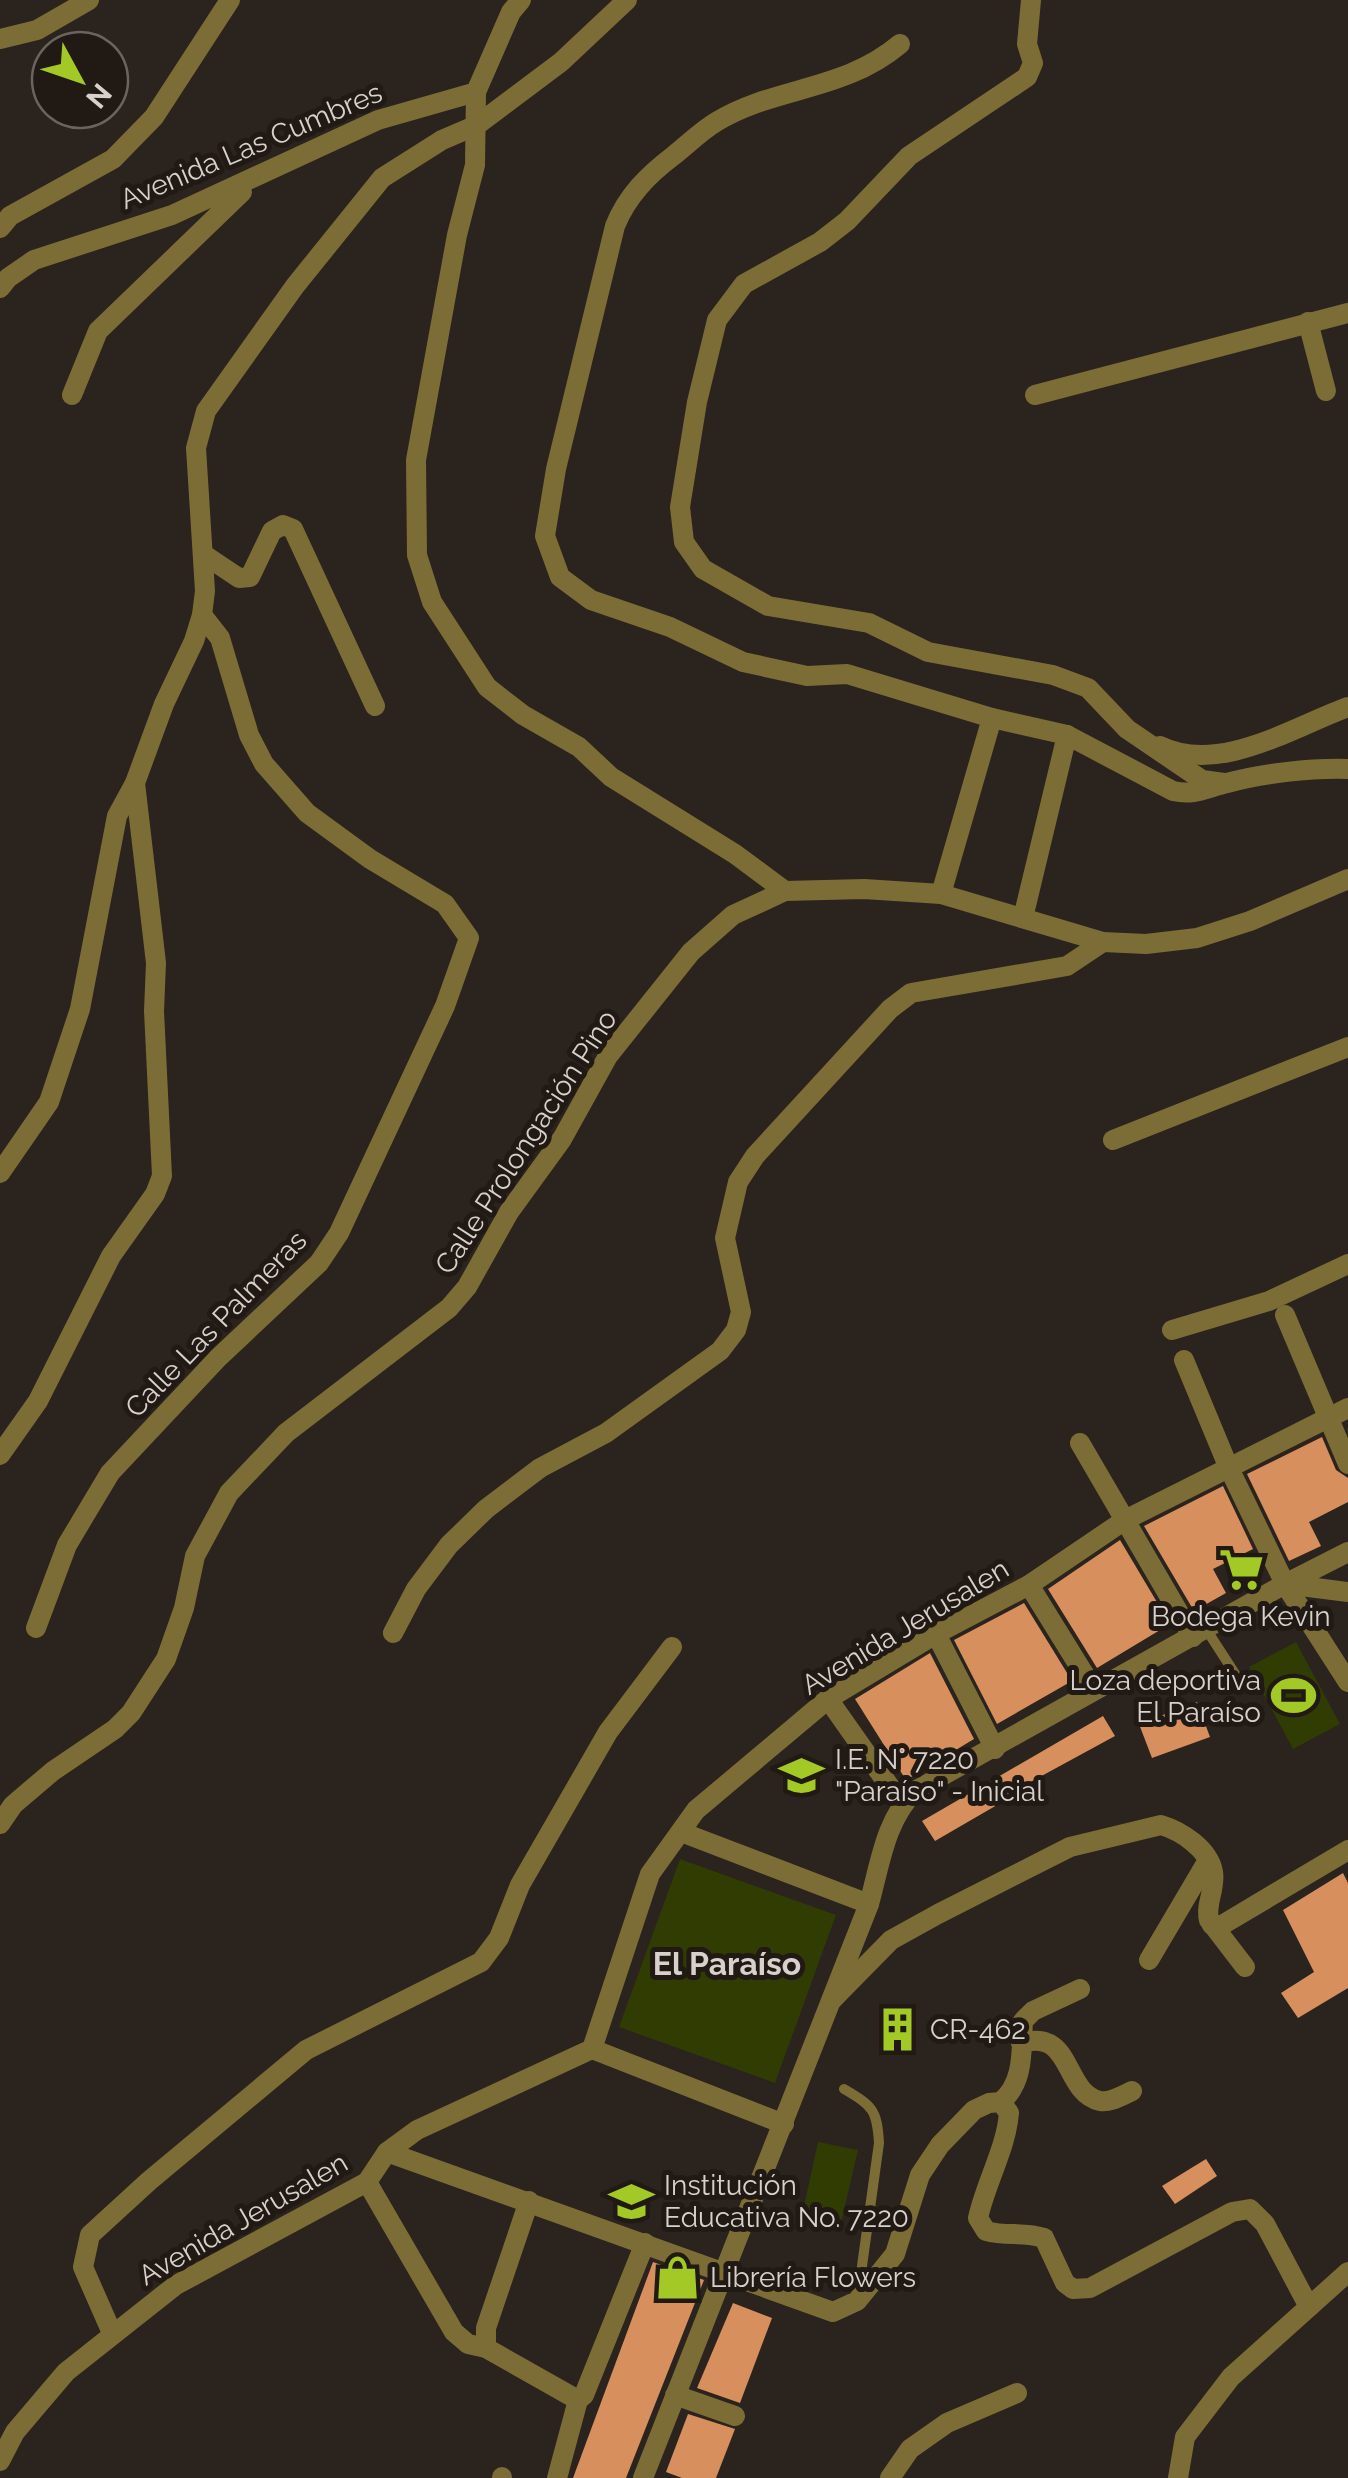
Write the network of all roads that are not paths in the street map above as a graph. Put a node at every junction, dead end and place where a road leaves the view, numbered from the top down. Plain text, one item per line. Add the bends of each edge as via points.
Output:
1 (89, 0) edge
2 (230, 0) edge
3 (521, 0) edge
4 (627, 0) edge
5 (1031, 0) edge
6 (0, 39) edge
7 (900, 44) dead end
8 (476, 92) junction
9 (478, 124) junction
10 (254, 180) junction
11 (0, 228) edge
12 (0, 288) edge
13 (1348, 313) edge
14 (1308, 322) junction
15 (1326, 391) dead end
16 (72, 395) dead end
17 (1035, 396) dead end
18 (203, 554) junction
19 (202, 615) junction
20 (375, 706) dead end
21 (1348, 707) edge
22 (992, 718) junction
23 (1127, 730) junction
24 (1067, 735) junction
25 (1348, 769) edge
26 (135, 783) junction
27 (1226, 783) junction
28 (1348, 879) edge
29 (785, 891) junction
30 (941, 894) junction
31 (1023, 918) junction
32 (1103, 942) junction
33 (1348, 1048) edge
34 (1113, 1140) dead end
35 (0, 1172) edge
36 (1348, 1264) edge
37 (1284, 1314) dead end
38 (1172, 1330) dead end
39 (1184, 1360) dead end
40 (1348, 1408) edge
41 (1326, 1418) junction
42 (1080, 1443) dead end
43 (0, 1456) edge
44 (1348, 1464) edge
45 (1228, 1466) junction
46 (1125, 1520) junction
47 (1348, 1552) edge
48 (1285, 1584) junction
49 (1029, 1585) junction
50 (1348, 1592) edge
51 (36, 1628) dead end
52 (393, 1633) dead end
53 (1200, 1633) junction
54 (936, 1634) junction
55 (672, 1648) dead end
56 (1348, 1682) edge
57 (1242, 1683) dead end
58 (1094, 1690) junction
59 (828, 1699) junction
60 (995, 1749) junction
61 (902, 1804) junction
62 (0, 1824) edge
63 (681, 1832) junction
64 (1348, 1850) edge
65 (1208, 1860) junction
66 (869, 1904) junction
67 (1212, 1925) junction
68 (1149, 1960) dead end
69 (1245, 1967) dead end
70 (1080, 1990) dead end
71 (832, 2000) junction
72 (1022, 2043) junction
73 (592, 2049) junction
74 (844, 2090) dead end
75 (1132, 2091) dead end
76 (1002, 2102) junction
77 (784, 2124) junction
78 (387, 2152) junction
79 (366, 2182) junction
80 (529, 2201) junction
81 (645, 2242) junction
82 (724, 2271) junction
83 (1348, 2272) edge
84 (857, 2302) junction
85 (1308, 2308) junction
86 (112, 2333) junction
87 (486, 2348) junction
88 (1017, 2393) dead end
89 (675, 2395) junction
90 (578, 2400) junction
91 (735, 2416) dead end
92 (0, 2460) edge
93 (557, 2478) edge
94 (644, 2478) edge
95 (890, 2478) edge
96 (1178, 2478) edge

1 - 6 street via 36,30
2 - 11 street via 154,117 112,159
3 - 8 street
4 - 9 street via 561,62
5 - 23 street via 1026,44 1033,62 1026,77 909,156 820,242 744,284 717,320 680,506 684,542 704,569 768,606 869,623 928,652 1054,675 1088,688
7 - 22 street via 878,63 838,80 718,121 625,202 545,536 560,577 591,600 743,662 807,676 847,674
8 - 9 street
8 - 10 street, Avenida Las Cumbres via 378,120
9 - 18 street via 382,178 206,410 196,448
9 - 29 street via 416,460 417,555 432,602 488,687
10 - 12 street, Avenida Las Cumbres via 34,260
10 - 16 street via 98,331
13 - 14 street
14 - 15 street
14 - 17 street
18 - 19 street
18 - 20 street via 239,578 250,577 272,531 293,529
19 - 26 street
19 - 51 street, Calle Las Palmeras via 220,638 264,764 307,813 446,904 469,938 445,1006 339,1233 320,1262 110,1473 67,1545
21 - 23 street via 1208,755 1172,752
22 - 24 street
22 - 30 street
23 - 27 street via 1202,780
24 - 27 street via 1172,792 1189,795
24 - 31 street
25 - 27 street
26 - 35 street via 117,816 80,1009 49,1102
26 - 43 street via 156,963 162,1176 111,1256 38,1401
28 - 32 street, Calle Prolongación Pino via 1197,938
29 - 30 street, Calle Prolongación Pino
29 - 62 street, Calle Prolongación Pino via 733,914 691,952 608,1056 562,1139 449,1308 286,1433 229,1494 196,1556 166,1659 131,1713 53,1771
30 - 31 street, Calle Prolongación Pino
31 - 32 street, Calle Prolongación Pino
32 - 52 street via 1067,966 911,993 890,1009 738,1182 724,1238 741,1312 720,1351 486,1509 449,1545
33 - 34 street
36 - 38 street via 1269,1300
37 - 41 street
39 - 45 street
40 - 41 street, Avenida Jerusalen
41 - 44 street
41 - 45 street, Avenida Jerusalen
42 - 46 street
45 - 46 street, Avenida Jerusalen
45 - 48 street
46 - 49 street, Avenida Jerusalen
46 - 53 street
47 - 48 street
48 - 50 street
48 - 53 street
48 - 56 street
49 - 54 street, Avenida Jerusalen
49 - 58 street
53 - 57 lane
53 - 58 street
54 - 59 street, Avenida Jerusalen
54 - 60 street
55 - 86 street via 608,1732 481,1962 306,2050 90,2234 82,2267
58 - 60 street
59 - 61 street
59 - 63 street, Avenida Jerusalen via 696,1810
60 - 61 street
61 - 66 street
63 - 66 street
63 - 73 street, Avenida Jerusalen via 650,1874
64 - 67 street
65 - 67 street
65 - 68 street
65 - 71 street via 1194,1843 1161,1825 1070,1847 891,1940
66 - 71 street
67 - 69 street
70 - 72 street via 1033,2011 1023,2021
71 - 77 street
72 - 75 street via 1037,2038 1054,2045 1083,2090 1100,2101
72 - 76 street via 1013,2092
73 - 77 street
73 - 78 street, Avenida Jerusalen via 417,2130
74 - 84 lane via 868,2104 878,2130
76 - 84 street via 974,2110 940,2146 920,2176 894,2254
76 - 85 street via 1009,2113 1007,2134 978,2218 986,2231 1044,2238 1065,2283 1090,2288 1232,2212 1250,2209 1265,2224
77 - 82 street
78 - 79 street, Avenida Jerusalen
78 - 80 street
79 - 86 street, Avenida Jerusalen via 176,2285
79 - 87 street via 454,2332
80 - 81 street
80 - 87 street via 486,2328
81 - 82 street
81 - 90 street
82 - 84 street via 833,2312
82 - 89 street
83 - 85 street
85 - 96 street via 1230,2377 1185,2437
86 - 92 street, Avenida Jerusalen via 66,2372
87 - 90 street
88 - 95 street via 910,2449
89 - 91 street
89 - 94 street
90 - 93 street

